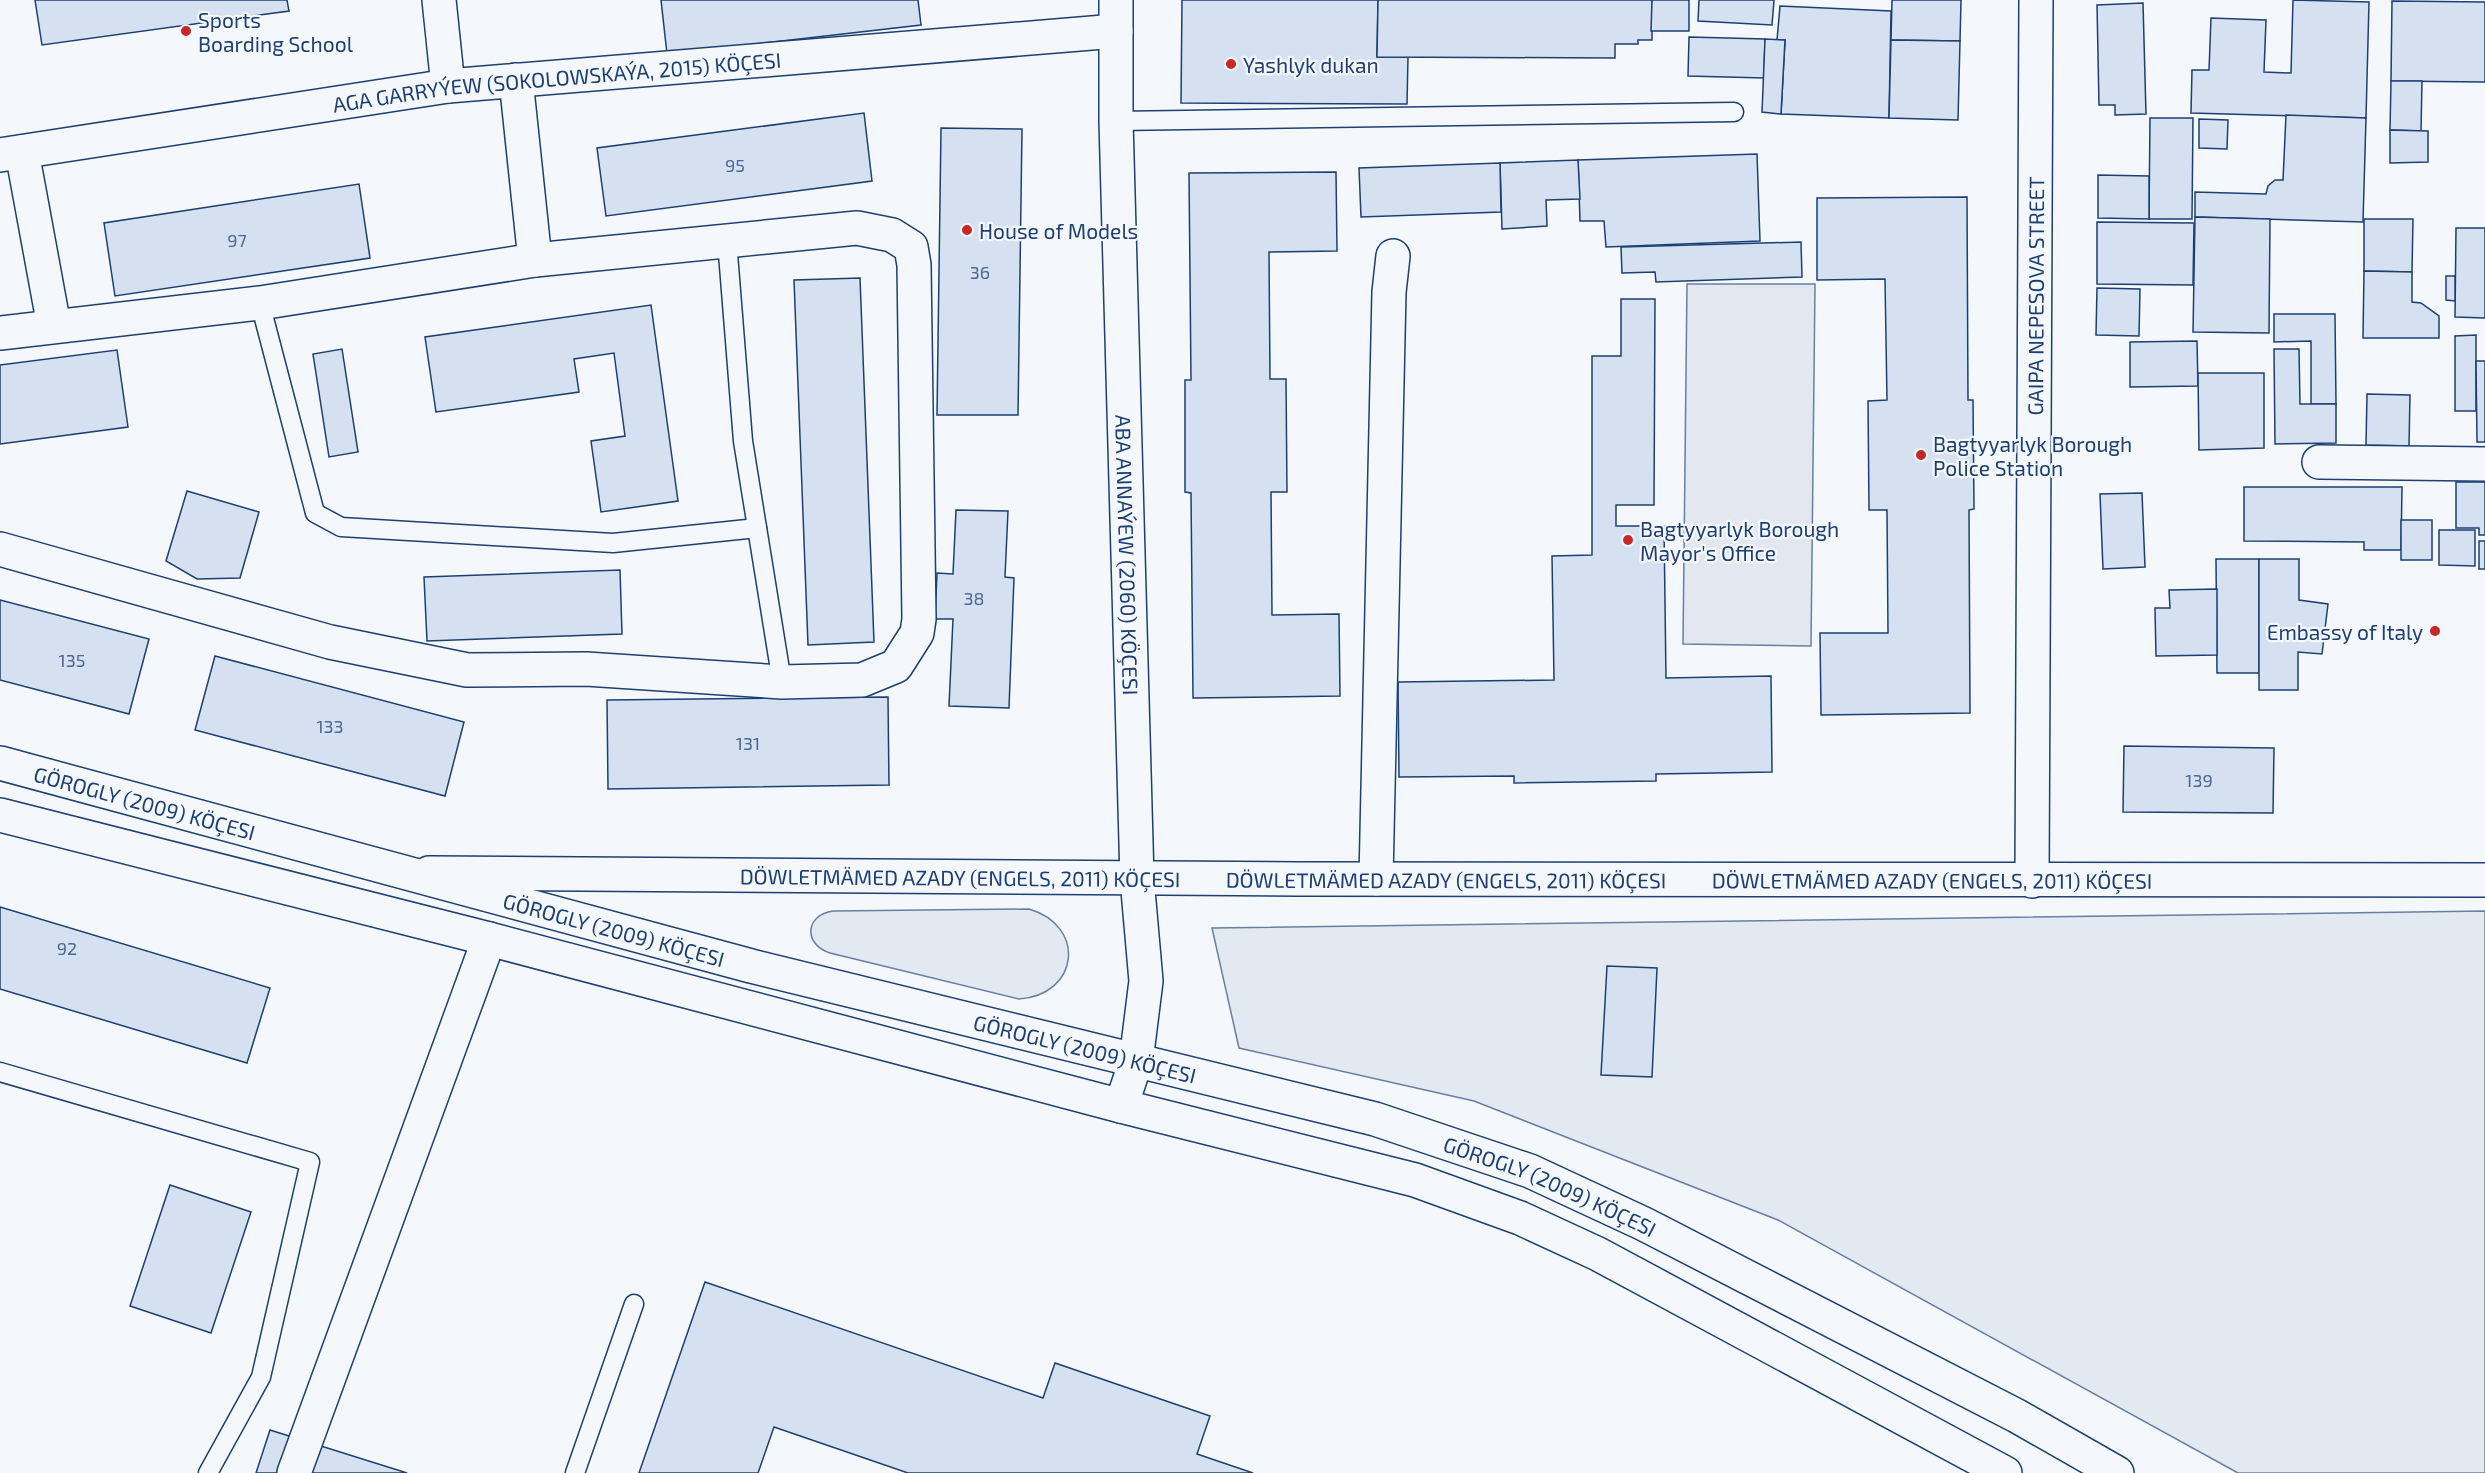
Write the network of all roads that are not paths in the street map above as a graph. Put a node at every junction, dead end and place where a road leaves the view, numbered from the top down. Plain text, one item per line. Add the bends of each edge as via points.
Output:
1 (439, 0) edge
2 (2036, 0) edge
3 (1116, 16) edge
4 (516, 80) junction
5 (448, 86) junction
6 (1734, 112) dead end
7 (1116, 120) junction
8 (11, 153) edge
9 (727, 241) junction
10 (1393, 256) dead end
11 (535, 260) junction
12 (260, 303) junction
13 (54, 326) junction
14 (0, 333) edge
15 (2319, 462) dead end
16 (2485, 464) edge
17 (757, 528) junction
18 (0, 549) edge
19 (782, 682) junction
20 (0, 763) edge
21 (0, 815) edge
22 (407, 873) junction
23 (1137, 879) junction
24 (1376, 879) junction
25 (2485, 880) edge
26 (2032, 881) junction
27 (489, 939) junction
28 (1136, 1061) junction
29 (0, 1072) edge
30 (1120, 1106) junction
31 (634, 1304) dead end
32 (208, 1473) edge
33 (294, 1473) edge
34 (575, 1473) edge
35 (2005, 1473) edge
36 (2117, 1473) edge

1 - 5 street
2 - 26 street, GAIPA NEPESOVA STREET
3 - 4 street, AGA GARRYÝEW (SOKOLOWSKAÝA, 2015) KÖÇESI
3 - 7 street, ABA ANNAÝEW (2060) KÖÇESI
4 - 5 street, AGA GARRYÝEW (SOKOLOWSKAÝA, 2015) KÖÇESI
4 - 11 street
5 - 8 street, AGA GARRYÝEW (SOKOLOWSKAÝA, 2015) KÖÇESI
6 - 7 lane
7 - 23 street, ABA ANNAÝEW (2060) KÖÇESI
8 - 13 street
9 - 11 street
9 - 17 lane via 743,441
9 - 19 street via 857,228 892,235 910,247 914,265 917,633 896,666 861,680
10 - 24 street via 1389,292
11 - 12 street
12 - 13 street
12 - 17 lane via 315,513 341,527 613,543
13 - 14 street
15 - 16 street
17 - 19 lane
18 - 19 street via 330,642 467,670 586,669
20 - 22 street, GÖROGLY (2009) KÖÇESI
21 - 27 street, GÖROGLY (2009) KÖÇESI
22 - 23 street, DÖWLETMÄMED AZADY (ENGELS, 2011) KÖÇESI
22 - 28 street, GÖROGLY (2009) KÖÇESI via 751,966
23 - 24 street, DÖWLETMÄMED AZADY (ENGELS, 2011) KÖÇESI
23 - 28 street, ABA ANNAÝEW (2060) KÖÇESI via 1146,981
24 - 26 street, DÖWLETMÄMED AZADY (ENGELS, 2011) KÖÇESI
25 - 26 street, DÖWLETMÄMED AZADY (ENGELS, 2011) KÖÇESI
27 - 30 street, GÖROGLY (2009) KÖÇESI
27 - 33 street
28 - 30 street, ABA ANNAÝEW (2060) KÖÇESI
28 - 36 street, GÖROGLY (2009) KÖÇESI via 1375,1119 1530,1172 1644,1224 2017,1416
29 - 32 lane via 310,1162 261,1377
30 - 35 street, GÖROGLY (2009) KÖÇESI via 1415,1180 1520,1218 1598,1254
31 - 34 lane

